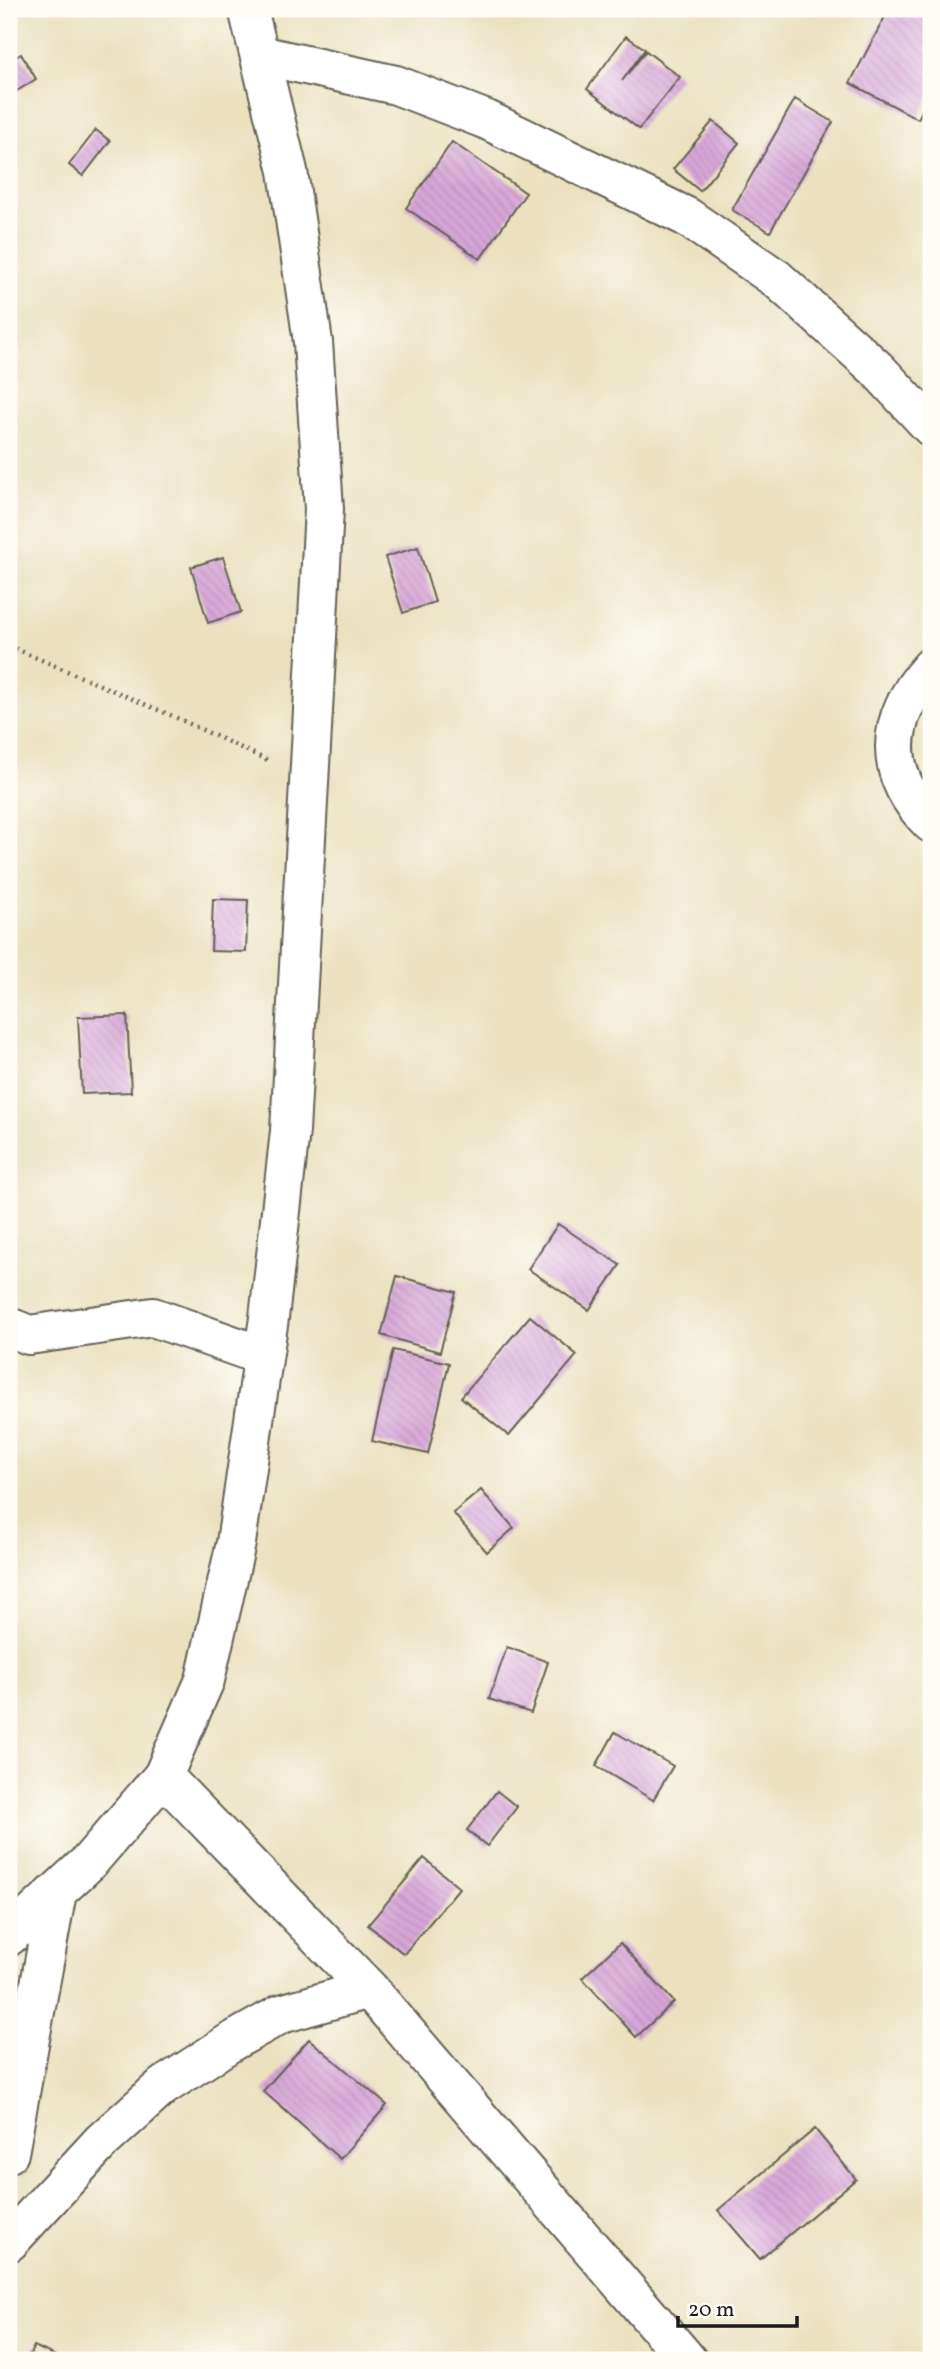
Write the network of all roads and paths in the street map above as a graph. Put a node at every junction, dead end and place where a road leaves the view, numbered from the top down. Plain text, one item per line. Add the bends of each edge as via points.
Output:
1 (248, 9) edge
2 (260, 55) junction
3 (931, 427) edge
4 (9, 646) edge
5 (931, 667) edge
6 (312, 781) junction
7 (931, 823) edge
8 (9, 1327) edge
9 (263, 1356) junction
10 (163, 1776) junction
11 (58, 1892) junction
12 (9, 1936) edge
13 (369, 1989) junction
14 (9, 2153) edge
15 (9, 2242) edge
16 (687, 2360) edge

1 - 2 street
2 - 3 street via 397,85 487,120 687,217 777,279 877,369
2 - 6 street via 288,171 313,342 324,509
4 - 6 path
5 - 7 street via 914,687 899,720 893,751 903,782
6 - 9 street via 290,1131
8 - 9 street via 29,1335 153,1317
9 - 10 street via 236,1543 205,1680
10 - 11 street
10 - 13 street
11 - 12 street
11 - 14 street
13 - 15 street via 281,2014 162,2087 102,2141
13 - 16 street

